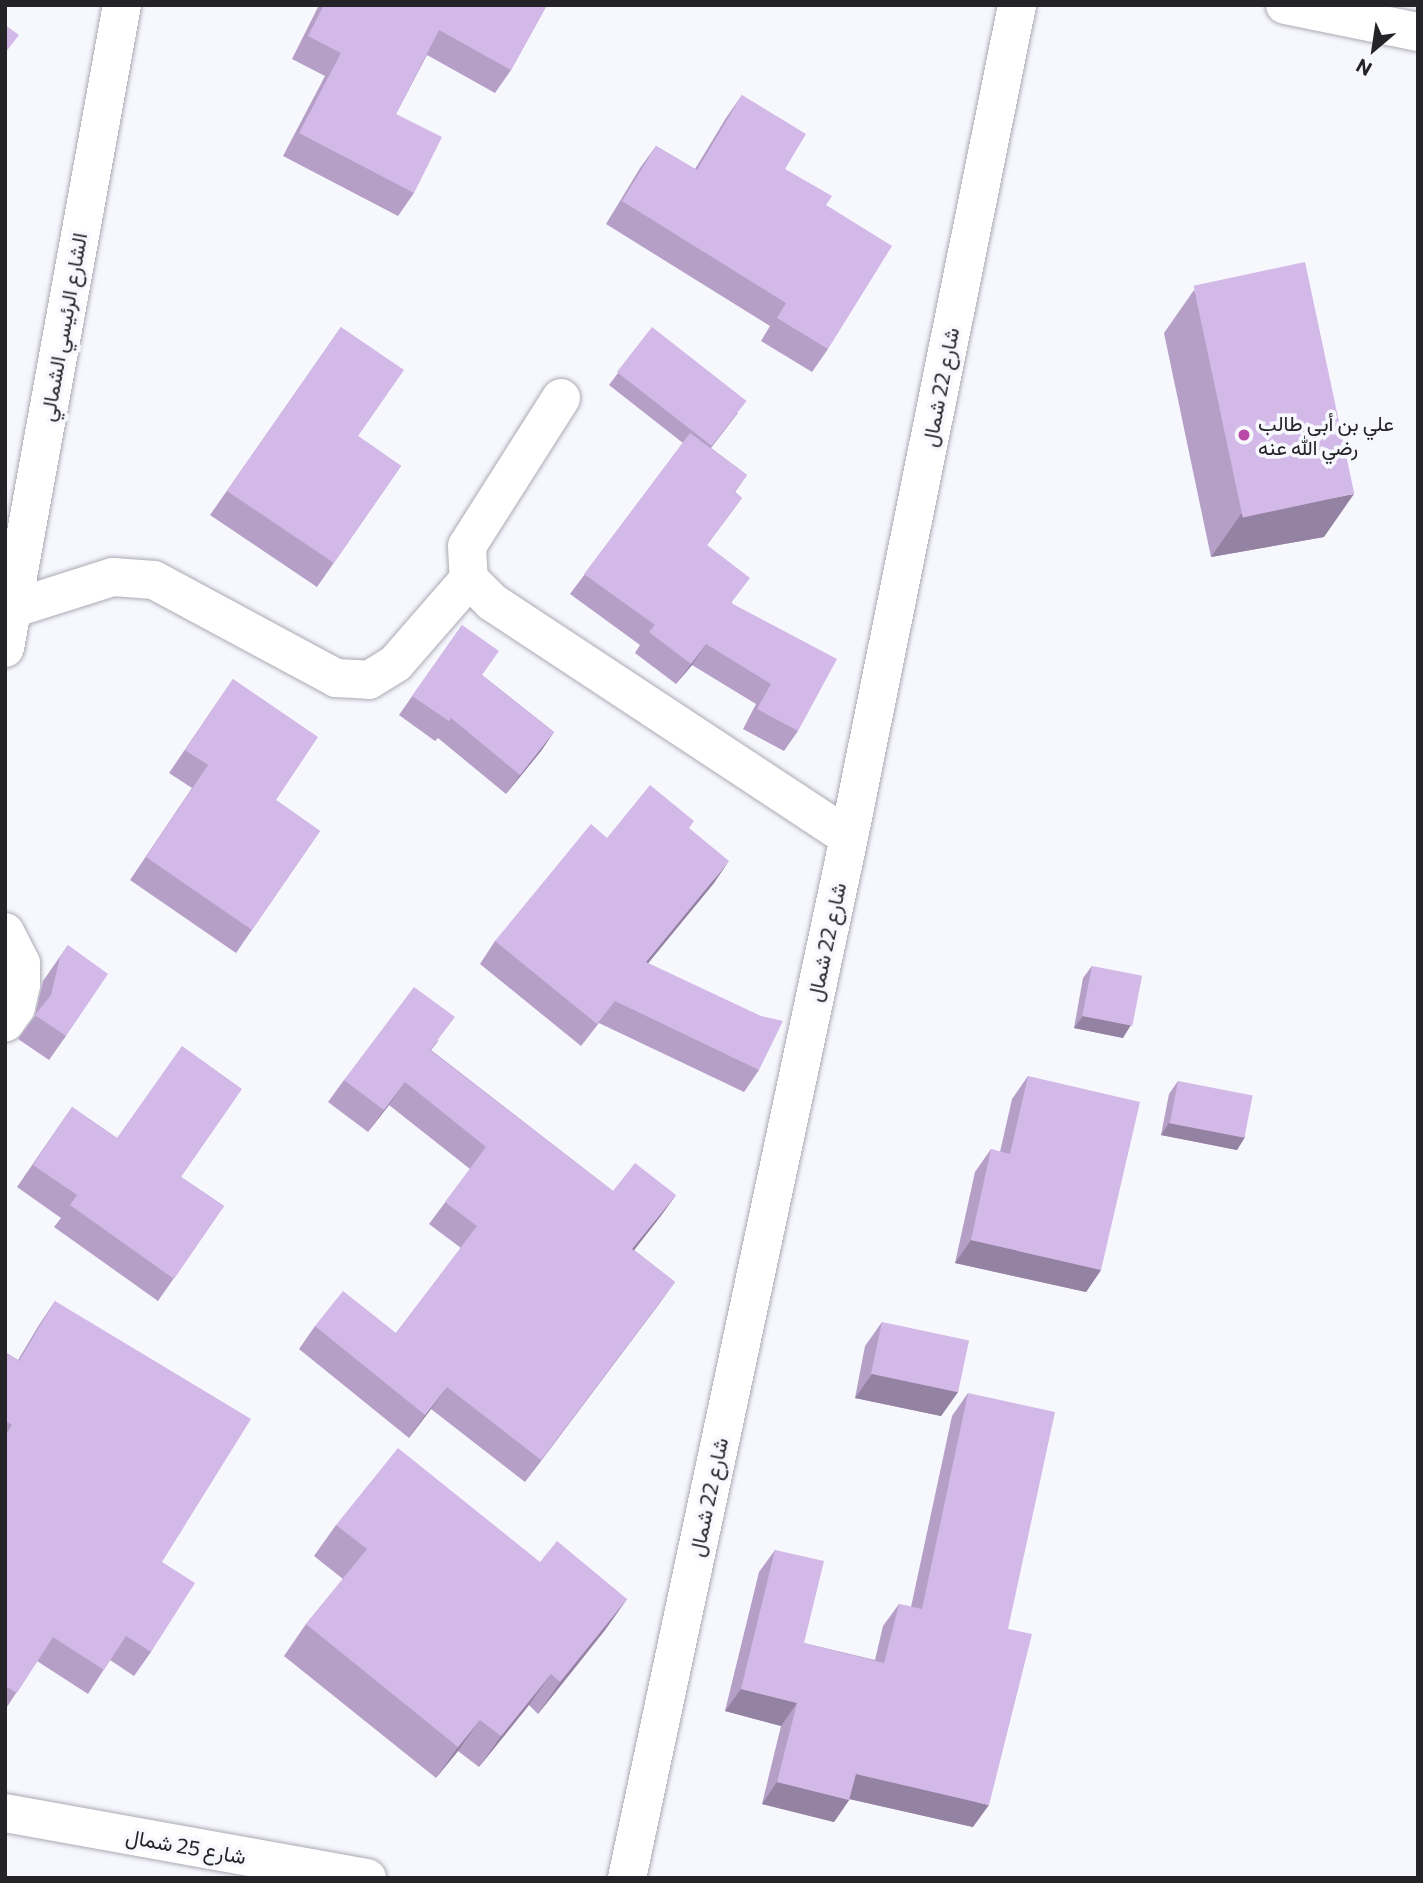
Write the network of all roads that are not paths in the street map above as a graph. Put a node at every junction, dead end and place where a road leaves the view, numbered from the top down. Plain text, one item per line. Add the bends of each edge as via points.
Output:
1 (122, 5) edge
2 (1017, 5) edge
3 (1285, 5) edge
4 (1418, 32) edge
5 (561, 398) dead end
6 (469, 579) junction
7 (12, 609) junction
8 (5, 648) edge
9 (849, 837) junction
10 (5, 932) edge
11 (5, 1023) edge
12 (5, 1814) edge
13 (367, 1878) edge
14 (627, 1878) edge

1 - 7 street, الشارع الرئيسي الشمالي
2 - 9 street, شارع 22 شمال
3 - 4 street
5 - 6 street via 467,546
6 - 7 street via 396,663 369,680 336,678 154,580 113,578
6 - 9 street via 492,601
7 - 8 street, الشارع الرئيسي الشمالي
9 - 14 street, شارع 22 شمال
10 - 11 street via 21,962 21,985 16,1007
12 - 13 street, شارع 25 شمال

